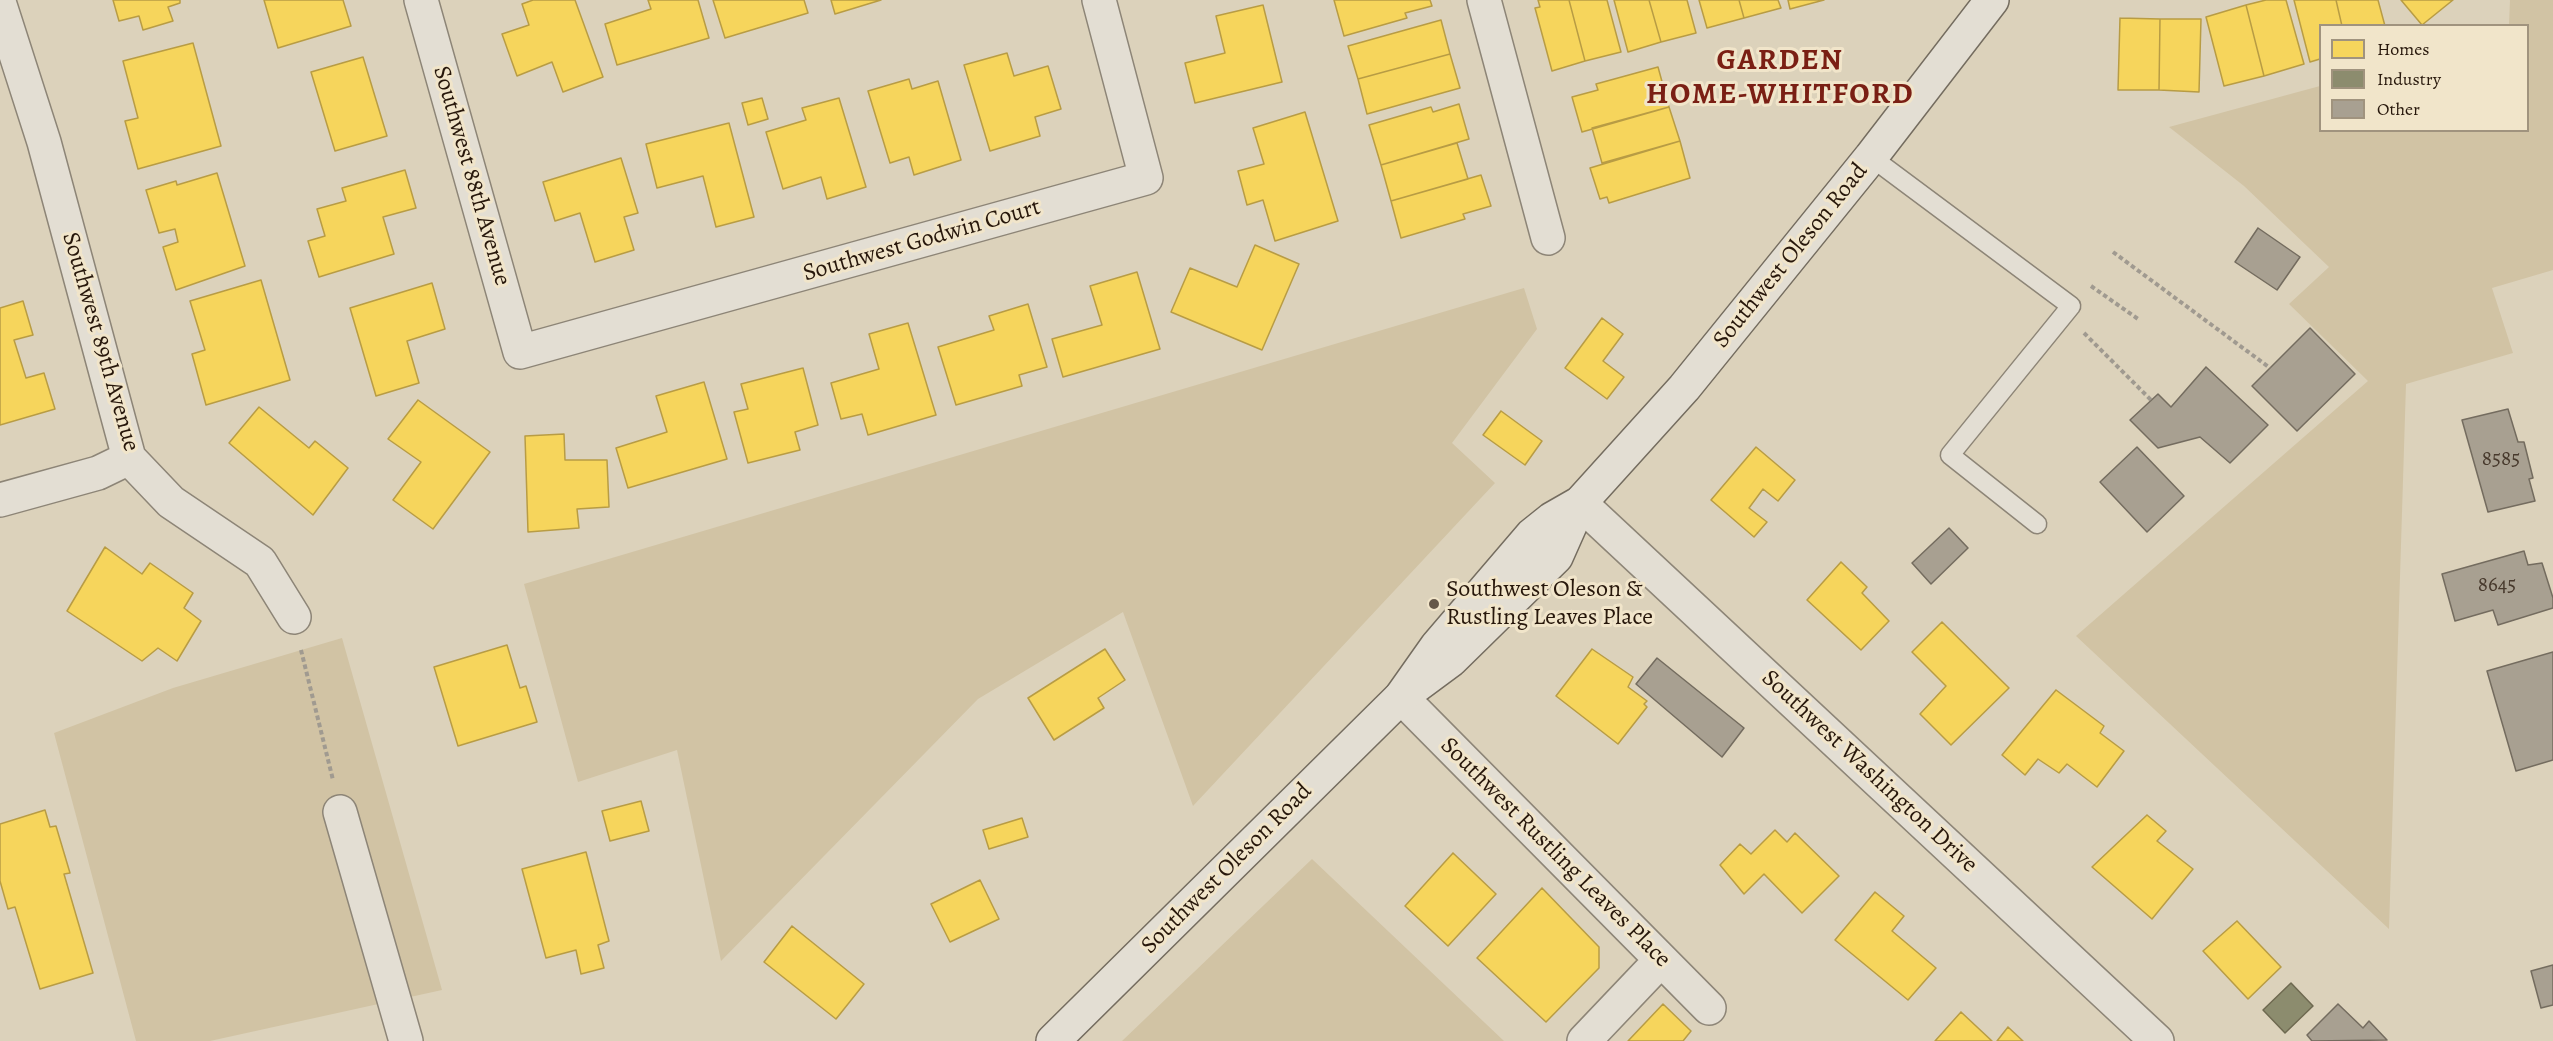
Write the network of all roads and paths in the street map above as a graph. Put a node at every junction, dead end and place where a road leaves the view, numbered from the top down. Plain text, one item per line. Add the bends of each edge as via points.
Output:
1 (421, 0) edge
2 (1099, 0) edge
3 (1484, 0) edge
4 (1992, 0) edge
5 (0, 5) edge
6 (1871, 157) junction
7 (1548, 238) dead end
8 (2113, 252) dead end
9 (2088, 284) dead end
10 (2064, 314) junction
11 (2138, 319) dead end
12 (520, 352) joint
13 (2270, 368) dead end
14 (2151, 400) dead end
15 (129, 458) junction
16 (0, 500) edge
17 (1580, 503) junction
18 (2037, 524) dead end
19 (294, 617) joint
20 (1401, 697) junction
21 (340, 812) joint
22 (1661, 960) junction
23 (1708, 1008) dead end
24 (406, 1041) edge
25 (1053, 1041) edge
26 (1584, 1041) edge
27 (2157, 1041) edge

1 - 12 street, Southwest 88th Avenue
2 - 12 street, Southwest Godwin Court via 1146,178
3 - 7 street
4 - 6 street, Southwest Oleson Road
5 - 15 street, Southwest 89th Avenue via 44,142
6 - 10 lane via 2071,306
6 - 17 street, Southwest Oleson Road via 1684,388
8 - 13 path
9 - 11 path
10 - 14 path
10 - 18 lane via 1950,455
15 - 16 street via 98,473
15 - 19 street, Southwest 89th Avenue via 171,501 260,562
17 - 20 street, Southwest Oleson Road via 1556,557 1451,660
17 - 27 street, Southwest Washington Drive
19 - 21 path
20 - 22 street, Southwest Rustling Leaves Place
20 - 25 street, Southwest Oleson Road
21 - 24 street
22 - 23 street, Southwest Rustling Leaves Place
22 - 26 street

